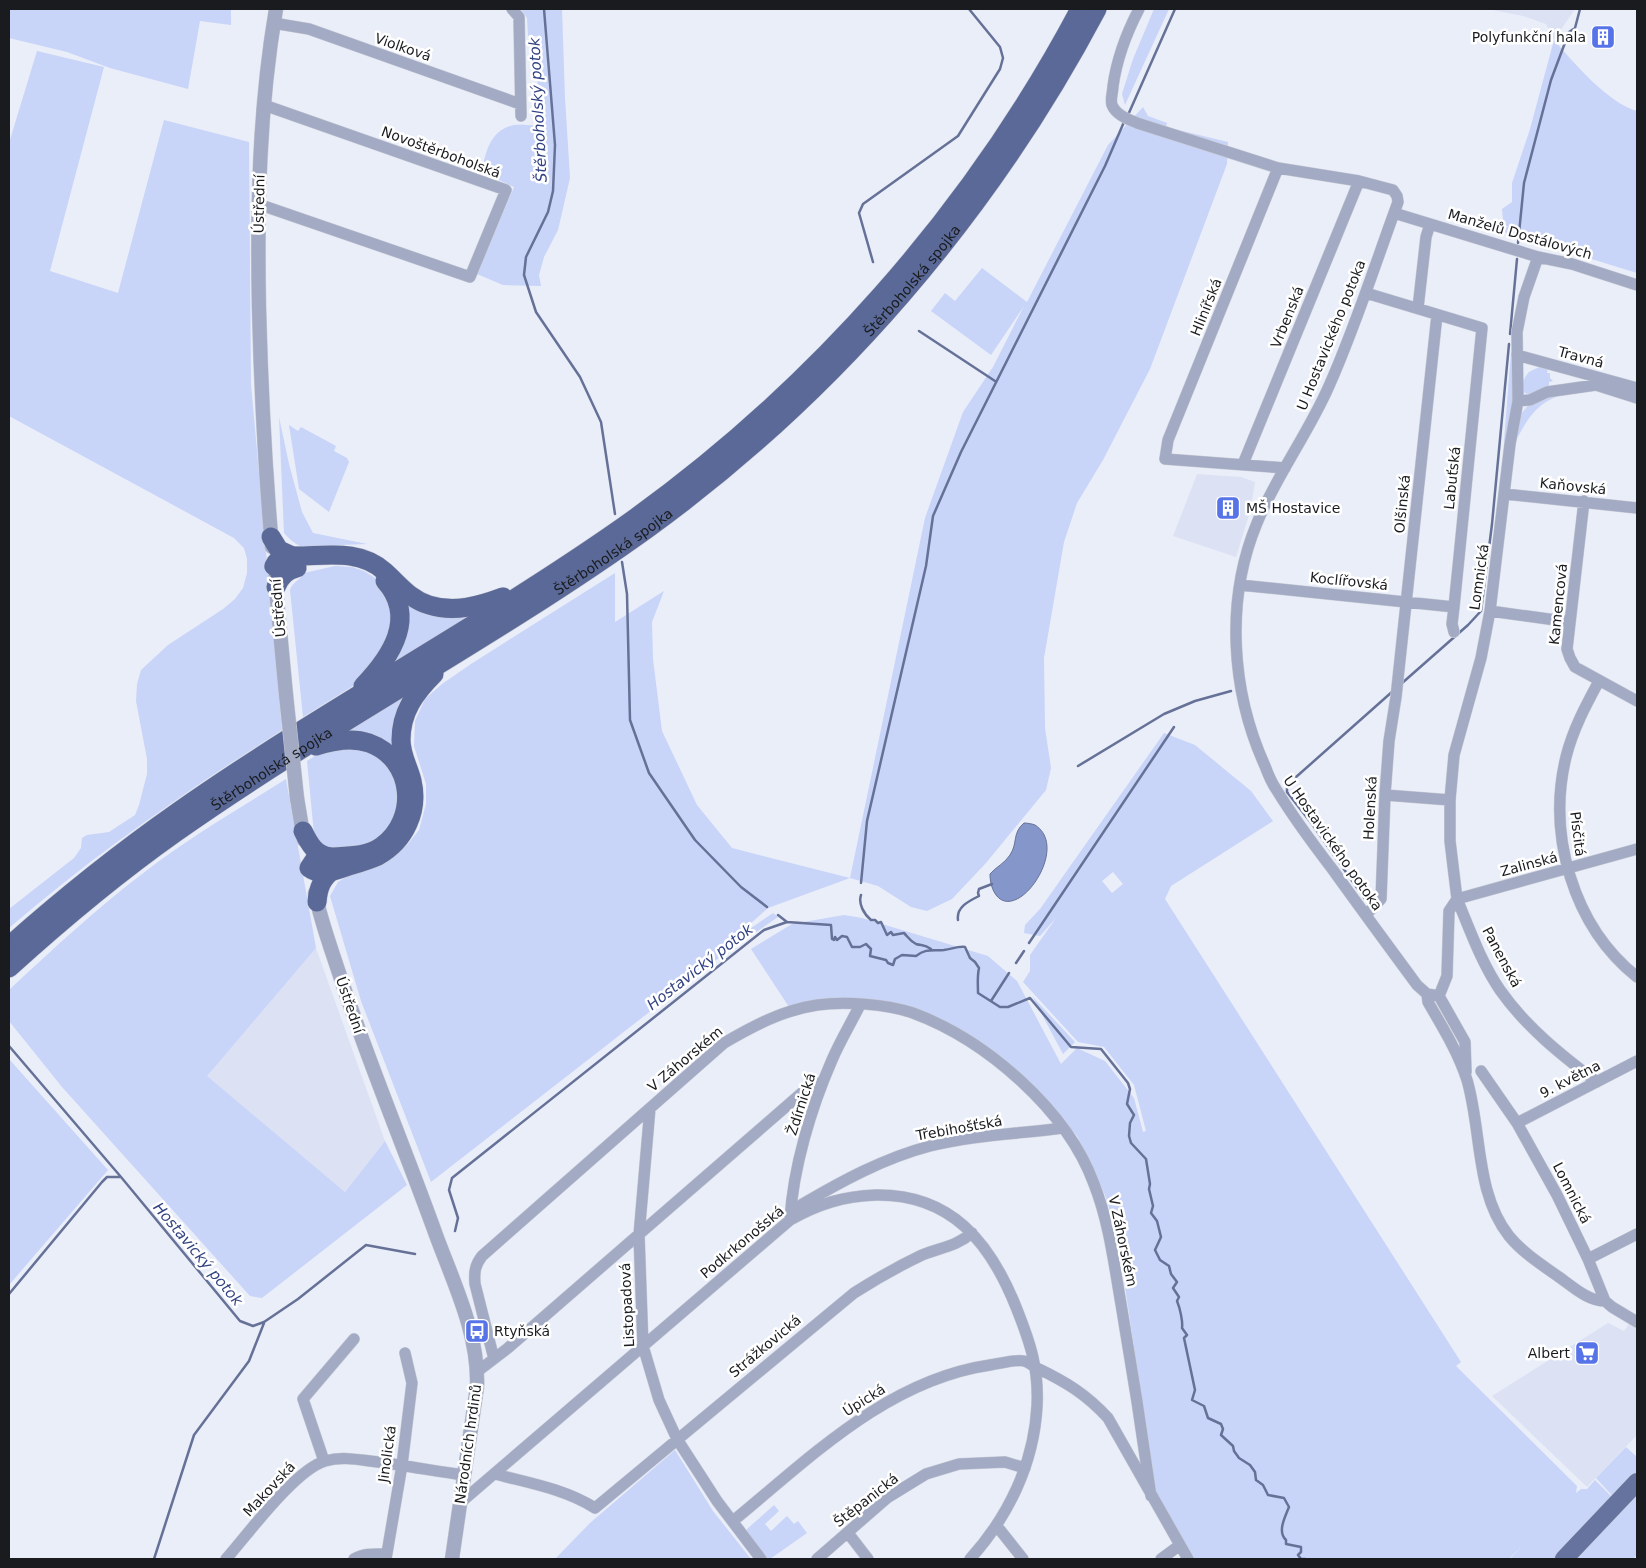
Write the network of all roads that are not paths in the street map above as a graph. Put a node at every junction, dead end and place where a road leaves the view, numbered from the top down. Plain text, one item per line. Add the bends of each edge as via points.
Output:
1 (276, 9) edge
2 (512, 9) edge
3 (1080, 9) edge
4 (1097, 9) edge
5 (1139, 9) edge
6 (273, 24) junction
7 (264, 104) junction
8 (1278, 168) junction
9 (1359, 181) junction
10 (258, 204) junction
11 (1394, 213) junction
12 (1430, 224) junction
13 (1538, 257) junction
14 (1637, 285) edge
15 (1366, 293) junction
16 (1418, 308) junction
17 (1437, 315) junction
18 (1517, 355) junction
19 (1637, 388) edge
20 (1637, 398) edge
21 (1518, 401) junction
22 (1243, 464) junction
23 (1285, 468) junction
24 (1505, 494) junction
25 (1584, 501) junction
26 (1637, 508) edge
27 (271, 537) joint
28 (286, 563) junction
29 (539, 583) junction
30 (1240, 585) junction
31 (276, 586) joint
32 (1406, 603) junction
33 (1454, 607) junction
34 (1490, 611) junction
35 (1570, 622) junction
36 (1454, 632) dead end
37 (464, 648) junction
38 (1599, 681) junction
39 (1396, 697) joint
40 (1637, 702) edge
41 (338, 709) junction
42 (279, 764) junction
43 (1385, 795) junction
44 (1450, 800) junction
45 (302, 831) junction
46 (1637, 849) edge
47 (332, 864) junction
48 (309, 868) junction
49 (1568, 869) junction
50 (1458, 899) junction
51 (317, 902) junction
52 (1366, 915) junction
53 (9, 946) edge
54 (9, 968) edge
55 (1637, 977) edge
56 (1433, 995) junction
57 (860, 1005) junction
58 (1637, 1062) edge
59 (1481, 1071) dead end
60 (823, 1082) junction
61 (1597, 1082) junction
62 (650, 1108) junction
63 (1517, 1123) junction
64 (1063, 1128) junction
65 (420, 1189) joint
66 (790, 1220) junction
67 (972, 1233) junction
68 (1637, 1234) edge
69 (639, 1235) junction
70 (1588, 1259) junction
71 (1606, 1301) junction
72 (1637, 1322) edge
73 (354, 1339) dead end
74 (643, 1346) junction
75 (405, 1353) dead end
76 (494, 1358) junction
77 (1036, 1367) junction
78 (478, 1371) junction
79 (677, 1439) junction
80 (324, 1461) junction
81 (402, 1465) junction
82 (1024, 1468) junction
83 (495, 1474) junction
84 (464, 1475) junction
85 (1637, 1482) edge
86 (1151, 1496) junction
87 (460, 1503) junction
88 (733, 1521) junction
89 (996, 1527) junction
90 (848, 1533) junction
91 (1180, 1545) junction
92 (386, 1557) edge
93 (226, 1559) edge
94 (354, 1559) edge
95 (452, 1559) edge
96 (761, 1559) edge
97 (817, 1559) edge
98 (868, 1559) edge
99 (970, 1559) edge
100 (1023, 1559) edge
101 (1161, 1559) edge
102 (1188, 1559) edge
103 (1564, 1559) edge

1 - 6 street, Ústřední
2 - 6 street, Violková via 519,17 520,110 310,30
3 - 29 highway, Štěrboholská spojka via 1026,101 974,179 915,255 852,327 784,394 700,468 622,527
4 - 37 highway, Štěrboholská spojka via 1046,99 976,203 916,278 833,369 763,436 671,511 578,576
5 - 8 street via 1123,41 1111,101 1115,110 1126,118
6 - 7 street, Ústřední
7 - 10 street, Ústřední
7 - 10 street, Novoštěrboholská via 506,190 470,277
8 - 9 street
8 - 22 street, Hlinířská via 1168,440 1165,459
9 - 11 street, U Hostavického potoka via 1393,190 1398,202
9 - 22 street, Vrbenská
10 - 27 street, Ústřední via 262,407
11 - 12 street, Manželů Dostálových
11 - 15 street, U Hostavického potoka
12 - 13 street, Manželů Dostálových
12 - 16 street
13 - 14 street, Manželů Dostálových via 1572,264
13 - 18 street, Lomnická via 1524,297 1517,332
15 - 16 street
15 - 23 street, U Hostavického potoka via 1329,386
16 - 17 street
17 - 32 street, Olšinská
17 - 33 street, Labuťská via 1482,328
18 - 19 street, Travná
18 - 21 street, Lomnická
20 - 21 street via 1596,385 1547,392 1530,400
21 - 24 street, Lomnická
22 - 23 street
23 - 30 street, U Hostavického potoka via 1256,524
24 - 25 street, Kaňovská
24 - 34 street, Lomnická
25 - 26 street, Kaňovská
25 - 35 street, Kamencová
27 - 28 highway
28 - 29 highway via 342,555 365,559 383,570 413,598 444,609 466,608
28 - 31 highway
28 - 41 highway via 357,563 386,582 398,604 398,631 389,653 369,680
29 - 41 highway, Štěrboholská spojka
30 - 32 street, Koclířovská
30 - 52 street, U Hostavického potoka via 1236,659 1256,748 1275,789
31 - 45 street, Ústřední, bridge
32 - 33 street, Koclířovská
32 - 39 street, Olšinská
33 - 36 street, Labuťská
34 - 35 street
34 - 44 street, Lomnická via 1481,658 1454,755
35 - 38 street, Kamencová via 1570,658 1575,666
37 - 42 highway, Štěrboholská spojka
37 - 47 highway via 420,689 404,715 401,748 414,797 406,827 397,841 380,855
38 - 40 street, Kamencová
38 - 49 street, Písčitá via 1576,723 1560,788 1559,827
39 - 43 street, Holenská
41 - 53 highway, Štěrboholská spojka via 158,826 79,886
42 - 47 highway via 317,746 350,740 378,748 401,771 407,801 403,820 394,835 367,854
42 - 54 highway, Štěrboholská spojka via 126,869
43 - 44 street
43 - 52 street, Holenská via 1381,899
44 - 50 street, Lomnická via 1450,841
45 - 47 highway via 315,850
45 - 48 street, Ústřední
46 - 49 street, Zalinská
47 - 48 highway via 315,859
47 - 51 highway via 321,883
48 - 51 street, Ústřední
49 - 50 street, Zalinská
49 - 55 street, Písčitá via 1593,927 1610,951
50 - 56 street via 1449,911 1447,976
50 - 61 street, Panenská via 1480,955 1505,996 1554,1049
51 - 65 street, Ústřední via 356,1022
52 - 56 street, U Hostavického potoka via 1417,985
56 - 71 street via 1465,1042 1467,1081 1488,1193 1501,1224 1520,1248 1543,1266 1596,1301
57 - 60 street, Ždírnická
57 - 62 street, V Záhorském via 816,1005 765,1020 724,1043
57 - 64 street, V Záhorském via 912,1013 972,1043 1030,1089
58 - 61 street, 9. května
59 - 63 street, Lomnická
60 - 66 street, Ždírnická via 802,1146 791,1196
60 - 69 street via 812,1084
61 - 63 street, 9. května
62 - 69 street, Listopadová
62 - 76 street, V Záhorském via 476,1264 475,1284
63 - 70 street, Lomnická
64 - 66 street, Třebihošťská via 978,1137 930,1146 887,1160 801,1205
64 - 86 street, V Záhorském via 1094,1183 1107,1228 1137,1394
65 - 78 street, Národních hrdinů via 467,1319
66 - 67 street, Podkrkonošská via 811,1208 840,1198 904,1196 934,1205
66 - 74 street, Podkrkonošská
67 - 77 street, Podkrkonošská via 994,1262 1010,1292
67 - 79 street, Strážkovická via 961,1242 925,1254 854,1292
68 - 70 street
69 - 74 street, Listopadová
69 - 76 street
70 - 71 street, Lomnická
71 - 72 street
73 - 80 street via 303,1399
74 - 79 street, Listopadová via 659,1400
74 - 83 street, Podkrkonošská
75 - 81 street, Jinolická via 412,1383
76 - 78 street
77 - 82 street, Podkrkonošská via 1037,1407
77 - 86 street, V Záhorském via 1073,1386 1108,1418
77 - 88 street, Úpická via 1023,1360 982,1366 957,1372 903,1394 851,1425
78 - 84 street, Národních hrdinů
79 - 83 street, Strážkovická via 595,1508 552,1488
79 - 88 street, Listopadová
80 - 81 street, Makovská via 344,1458
80 - 93 street, Makovská via 287,1489
81 - 84 street, Makovská
81 - 92 street, Jinolická
82 - 89 street, Podkrkonošská
82 - 90 street, Štěpanická via 1004,1462 959,1464 926,1474 887,1498
83 - 87 street, Podkrkonošská
84 - 87 street, Národních hrdinů
85 - 103 main road
86 - 91 street, V Záhorském
87 - 95 street, Národních hrdinů
88 - 96 street, Listopadová
89 - 99 street, Podkrkonošská
89 - 100 street
90 - 97 street, Štěpanická
90 - 98 street
91 - 101 street
91 - 102 street, V Záhorském
92 - 94 street via 369,1554

